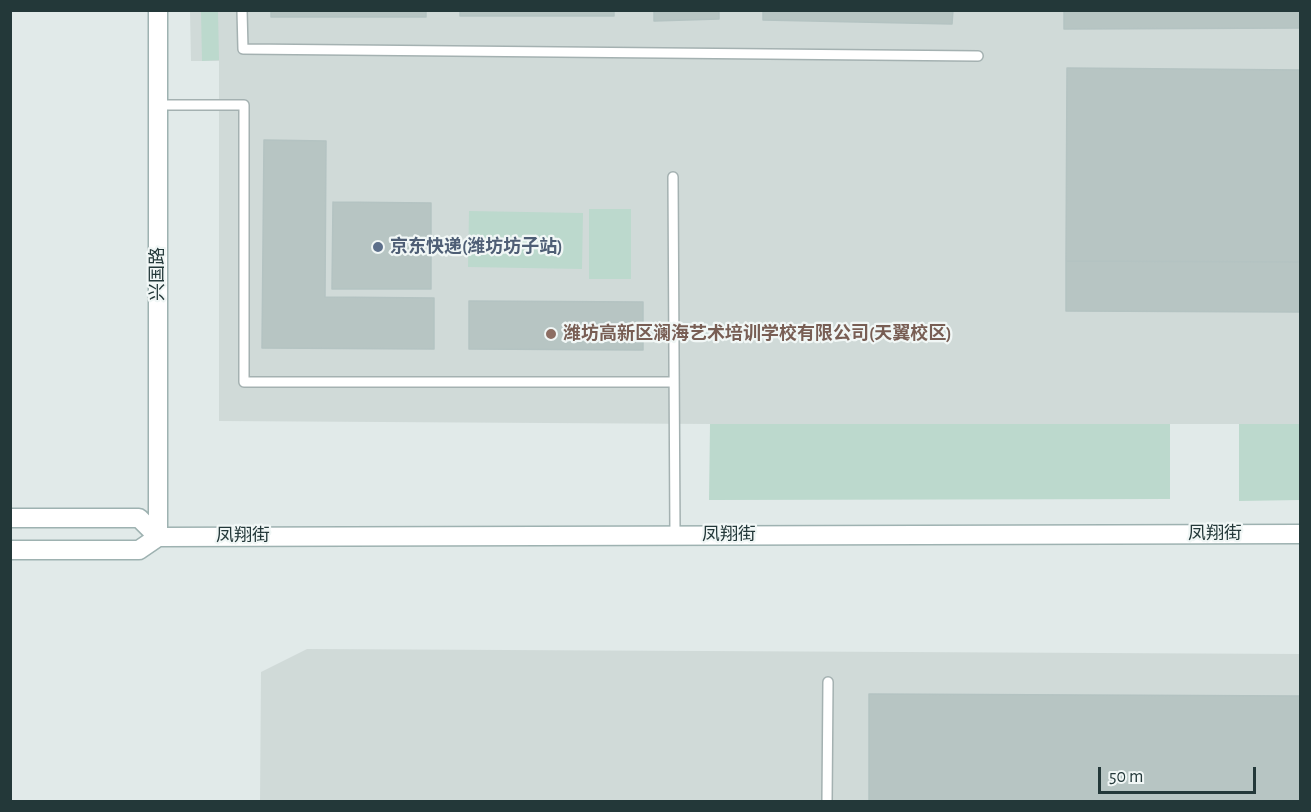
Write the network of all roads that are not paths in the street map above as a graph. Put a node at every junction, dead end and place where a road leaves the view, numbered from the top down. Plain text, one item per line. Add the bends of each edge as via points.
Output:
1 (158, 10) edge
2 (242, 10) edge
3 (978, 56) dead end
4 (158, 105) junction
5 (674, 177) dead end
6 (674, 382) junction
7 (10, 518) edge
8 (1300, 534) edge
9 (675, 535) junction
10 (158, 537) junction
11 (10, 550) edge
12 (828, 682) dead end
13 (827, 801) edge

1 - 4 street, 兴国路
2 - 3 lane via 243,49
4 - 6 lane via 244,105 244,382
4 - 10 street, 兴国路
5 - 6 lane
6 - 9 lane
7 - 10 street via 139,518
8 - 9 street, 凤翔街
9 - 10 street, 凤翔街
10 - 11 street, 凤翔街 via 139,550
12 - 13 lane

